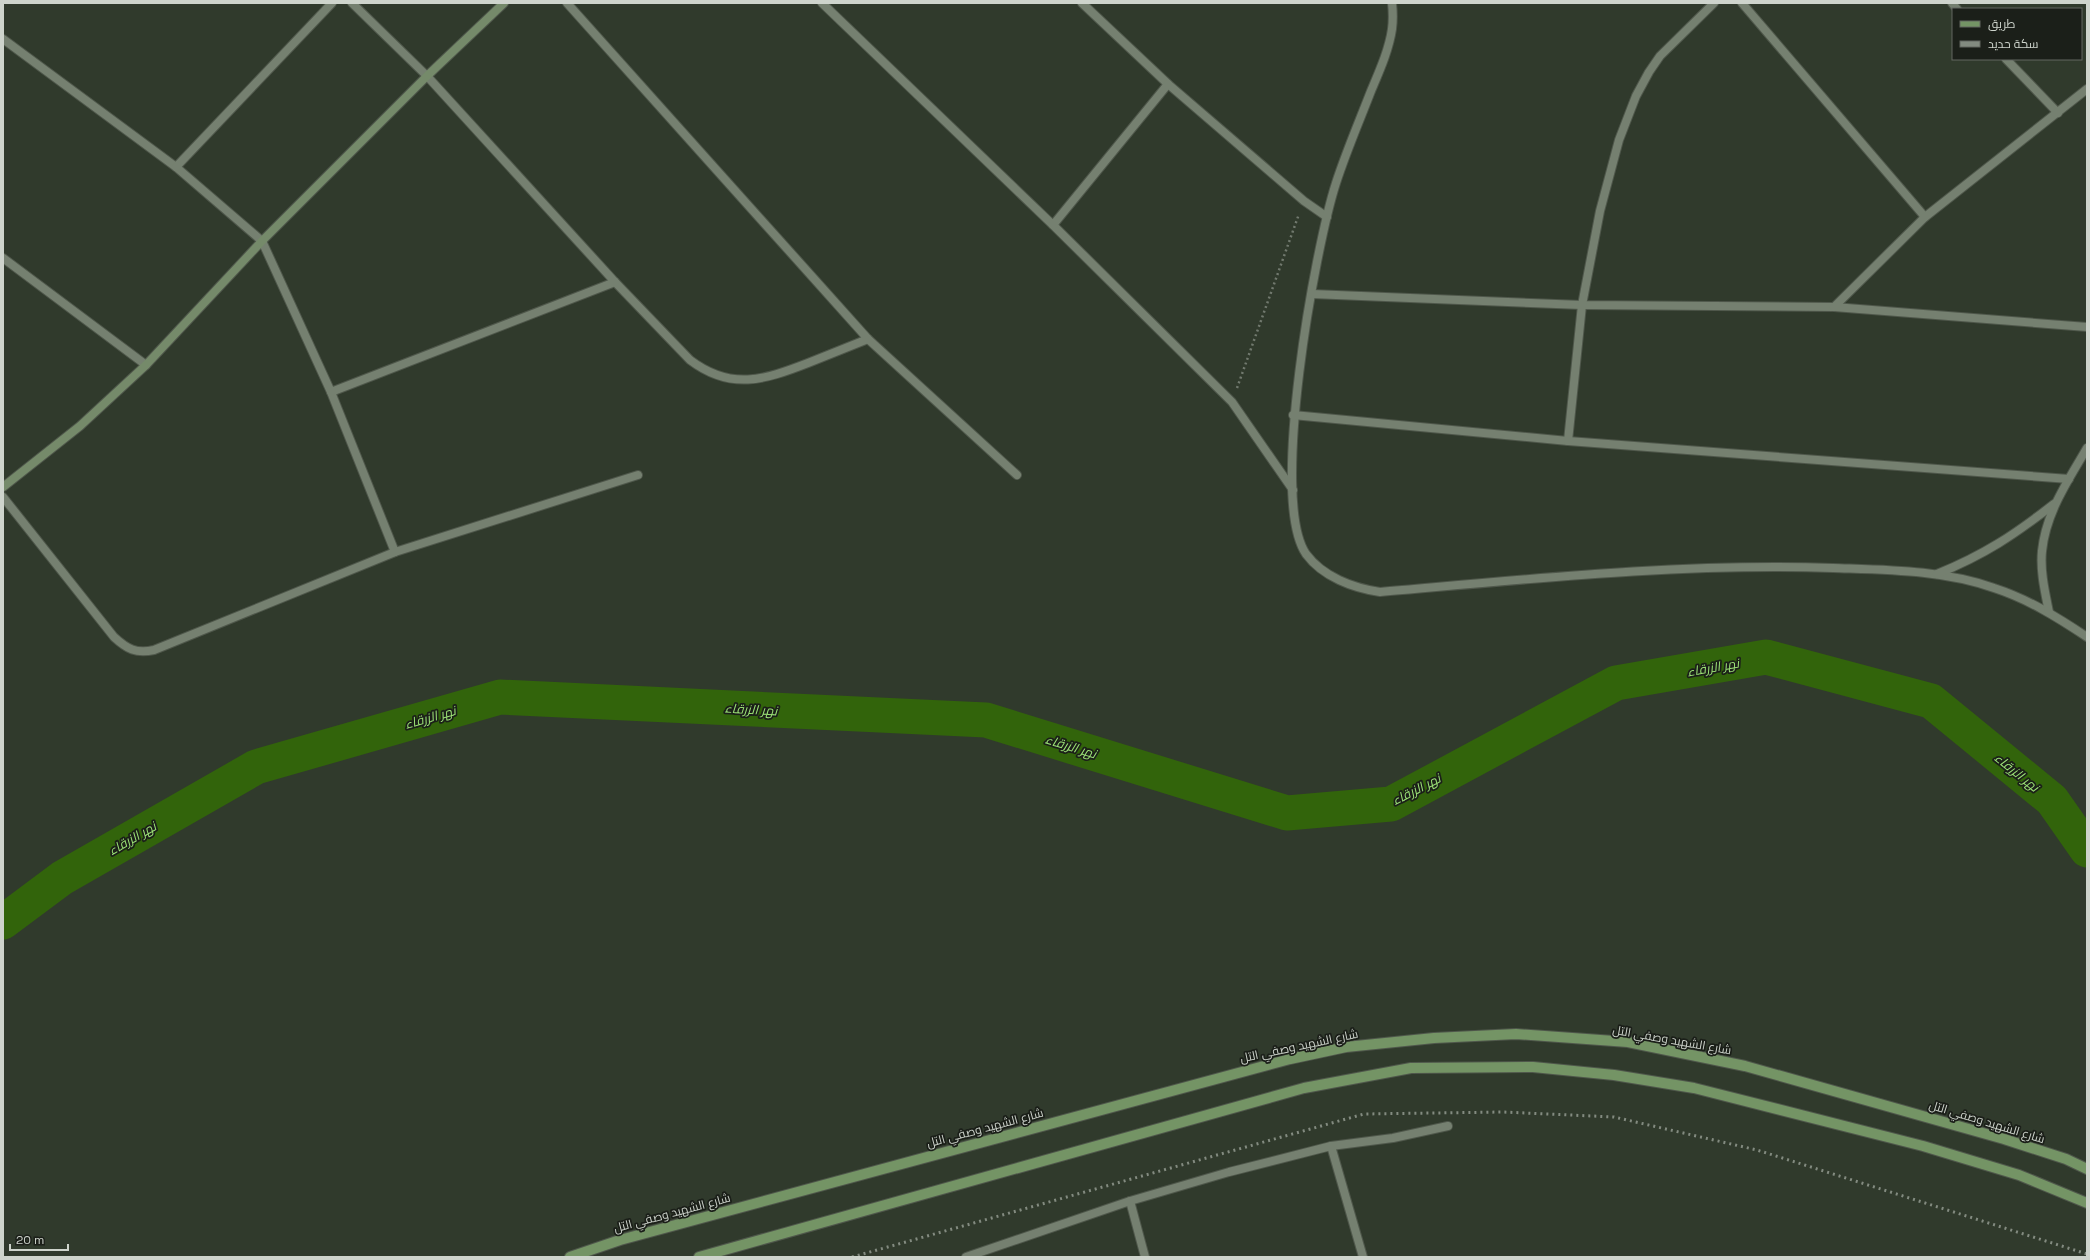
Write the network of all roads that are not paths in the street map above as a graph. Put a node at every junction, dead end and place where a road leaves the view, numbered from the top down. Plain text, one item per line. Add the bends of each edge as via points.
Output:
1 (332, 3) edge
2 (352, 3) edge
3 (504, 3) edge
4 (567, 3) edge
5 (822, 3) edge
6 (1082, 3) edge
7 (1392, 3) edge
8 (1714, 3) edge
9 (1742, 3) edge
10 (3, 39) edge
11 (2007, 60) edge
12 (426, 76) junction
13 (1168, 84) junction
14 (2087, 89) edge
15 (2058, 113) junction
16 (176, 167) junction
17 (1326, 217) junction
18 (1925, 217) junction
19 (1053, 225) junction
20 (262, 241) junction
21 (3, 258) edge
22 (615, 282) junction
23 (1312, 294) junction
24 (1582, 305) junction
25 (1834, 307) junction
26 (2087, 327) edge
27 (868, 339) junction
28 (146, 365) junction
29 (331, 392) junction
30 (1294, 415) junction
31 (1568, 441) junction
32 (2087, 448) edge
33 (638, 475) dead end
34 (1017, 475) dead end
35 (2069, 479) junction
36 (3, 487) edge
37 (1293, 490) junction
38 (3, 497) edge
39 (2055, 503) junction
40 (395, 552) junction
41 (1937, 574) junction
42 (2049, 612) junction
43 (2087, 637) edge
44 (1448, 1126) dead end
45 (1331, 1146) junction
46 (2087, 1169) edge
47 (1130, 1201) junction
48 (2087, 1203) edge
49 (570, 1257) edge
50 (699, 1257) edge
51 (966, 1257) edge
52 (1145, 1257) edge
53 (1363, 1257) edge

1 - 16 street
2 - 12 street
3 - 12 street
4 - 27 street
5 - 19 street
6 - 13 street
7 - 17 street via 1393,23 1388,46 1345,155
8 - 24 street via 1660,56 1636,96 1617,147 1600,211
9 - 18 street
10 - 16 street
11 - 15 street
12 - 20 street
12 - 22 street
13 - 17 street
13 - 19 street
14 - 15 street
15 - 18 street
16 - 20 street
17 - 23 street
18 - 25 street
19 - 37 street via 1232,402
20 - 28 street
20 - 29 street
21 - 28 street
22 - 27 street via 690,360 702,369 735,380 757,380 775,376
22 - 29 street
23 - 24 street
23 - 30 street
24 - 25 street
24 - 31 street
25 - 26 street
27 - 34 street
28 - 36 street via 80,426
29 - 40 street
30 - 31 street
30 - 37 street
31 - 35 street
32 - 35 street
33 - 40 street
35 - 39 street
37 - 41 street via 1298,537 1306,554 1334,578 1360,589 1380,592 1706,568 1804,567
38 - 40 street via 114,636 133,651 154,650
39 - 41 street via 1999,545
39 - 42 street via 2042,552 2043,584
41 - 42 street via 1993,587
42 - 43 street
44 - 45 street via 1393,1138
45 - 47 street
45 - 53 street
46 - 49 main road, شارع الشهيد وصفي التل via 2004,1139 1745,1066 1628,1042 1516,1034 1434,1038 1346,1047 1290,1059 620,1240
47 - 51 street
47 - 52 street
48 - 50 main road via 2019,1176 1923,1146 1694,1088 1614,1075 1533,1067 1411,1068 1304,1088

